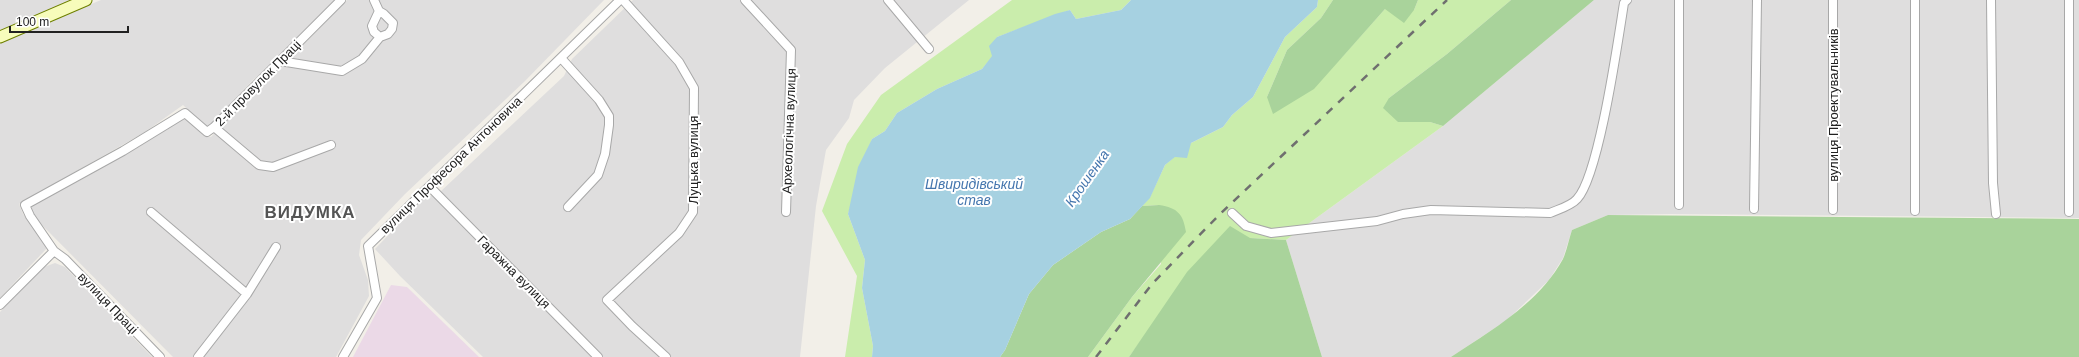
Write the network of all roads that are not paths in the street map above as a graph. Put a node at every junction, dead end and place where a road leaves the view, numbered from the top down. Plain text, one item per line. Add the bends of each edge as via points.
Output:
1 (86, 0) edge
2 (341, 0) edge
3 (374, 0) edge
4 (622, 0) edge
5 (744, 0) edge
6 (888, 0) edge
7 (1627, 0) edge
8 (1679, 0) edge
9 (1757, 0) edge
10 (1833, 0) edge
11 (1915, 0) edge
12 (1991, 0) edge
13 (2069, 0) edge
14 (379, 11) junction
15 (0, 37) edge
16 (380, 37) junction
17 (929, 49) dead end
18 (560, 58) junction
19 (280, 61) junction
20 (214, 127) junction
21 (331, 145) dead end
22 (430, 187) junction
23 (25, 205) joint
24 (1679, 205) dead end
25 (568, 207) dead end
26 (1754, 209) dead end
27 (1833, 210) dead end
28 (1915, 211) dead end
29 (152, 212) dead end
30 (786, 212) dead end
31 (2069, 212) dead end
32 (1232, 213) dead end
33 (1996, 214) dead end
34 (276, 247) dead end
35 (54, 251) junction
36 (247, 294) junction
37 (0, 305) edge
38 (160, 357) edge
39 (198, 357) edge
40 (343, 357) edge
41 (598, 357) edge
42 (666, 357) edge

1 - 15 street
2 - 19 street, 2-й провулок Праці
3 - 14 street
4 - 18 street, вулиця Професора Антоновича
4 - 42 street, Луцька вулиця via 679,62 694,88 693,212 679,233 607,300
5 - 30 street, Археологічна вулиця via 791,50
6 - 17 street
7 - 32 street via 1624,3 1601,132 1589,175 1578,199 1564,208 1550,213 1431,210 1377,221 1271,233 1246,226
8 - 24 street
9 - 26 street
10 - 27 street, вулиця Проектувальників
11 - 28 street
12 - 33 street via 1993,183
13 - 31 street
14 - 16 street via 372,26
14 - 16 street via 393,23 388,34
16 - 19 street via 362,60 342,71
18 - 22 street, вулиця Професора Антоновича
18 - 25 street via 599,100 609,116 605,154 598,175
19 - 20 street, 2-й провулок Праці
20 - 21 street via 259,165 267,167 280,165
20 - 23 street, 2-й провулок Праці via 207,132 185,113
22 - 40 street, вулиця Професора Антоновича via 368,246 377,298
22 - 41 street, Гаражна вулиця
23 - 35 street, вулиця Праці
29 - 36 street
34 - 36 street
35 - 37 street
35 - 38 street, вулиця Праці via 65,259
36 - 39 street

